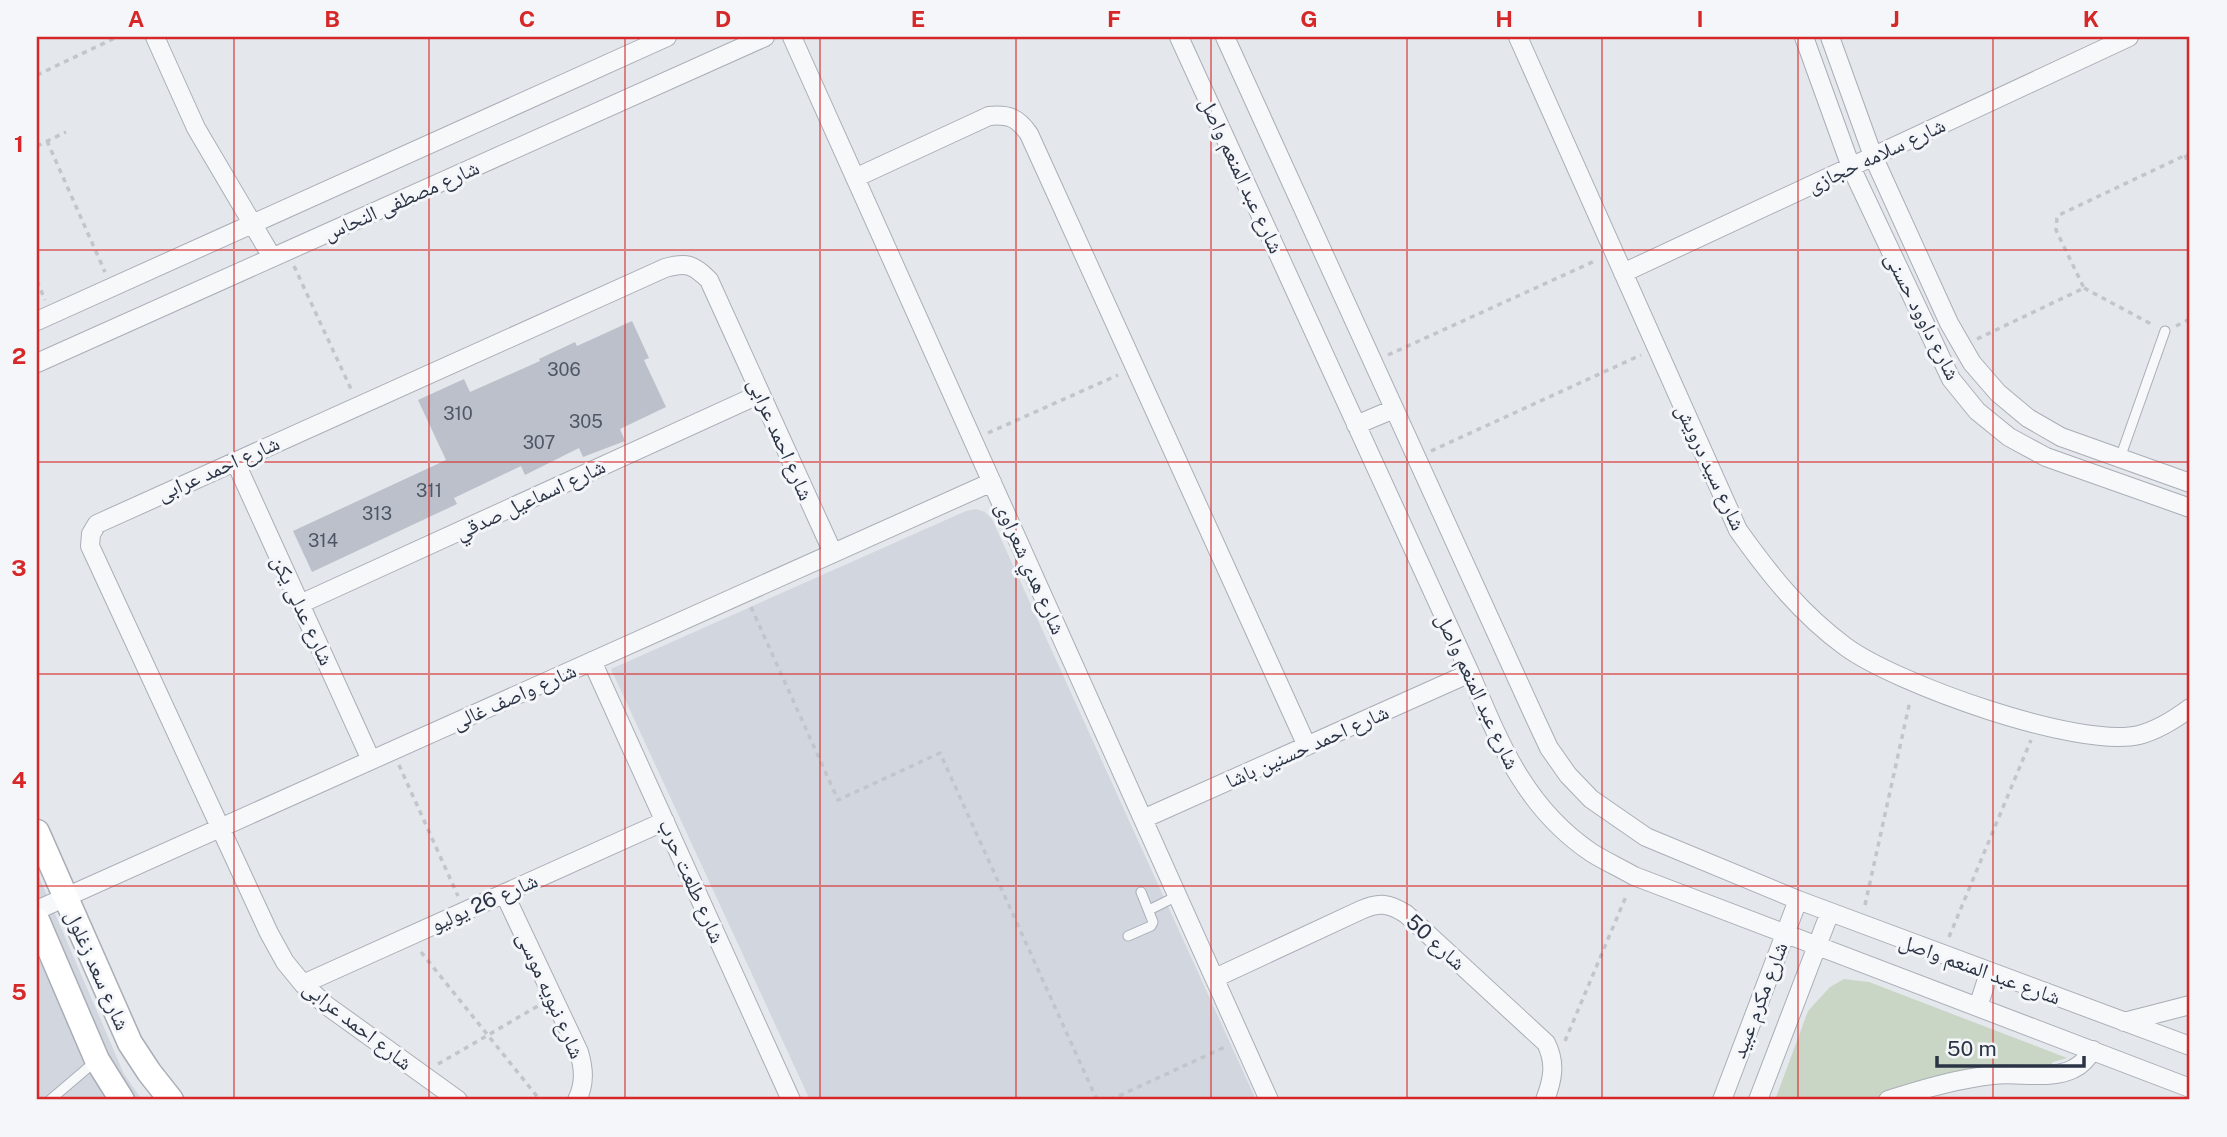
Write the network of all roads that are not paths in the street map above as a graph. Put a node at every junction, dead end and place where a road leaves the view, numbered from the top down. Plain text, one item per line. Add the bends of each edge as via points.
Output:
1 (155, 37) edge
2 (667, 37) edge
3 (765, 37) edge
4 (792, 37) edge
5 (1179, 37) edge
6 (1225, 37) edge
7 (1804, 37) edge
8 (1830, 37) edge
9 (2129, 37) edge
10 (1521, 41) edge
11 (1873, 156) junction
12 (1850, 167) junction
13 (855, 178) junction
14 (253, 223) junction
15 (280, 254) junction
16 (1623, 273) junction
17 (37, 321) edge
18 (2165, 331) road end
19 (37, 363) edge
20 (760, 394) junction
21 (1394, 409) junction
22 (1356, 425) junction
23 (2120, 458) junction
24 (235, 461) junction
25 (992, 482) junction
26 (2190, 483) edge
27 (2190, 509) edge
28 (833, 553) junction
29 (300, 604) junction
30 (593, 661) junction
31 (1470, 673) junction
32 (2190, 708) edge
33 (1307, 746) junction
34 (371, 760) junction
35 (1143, 819) junction
36 (665, 821) junction
37 (221, 827) junction
38 (37, 832) edge
39 (1141, 892) dead end
40 (504, 893) junction
41 (1177, 896) junction
42 (66, 898) junction
43 (1798, 900) junction
44 (1149, 910) junction
45 (37, 911) edge
46 (1830, 912) junction
47 (37, 920) edge
48 (1784, 933) junction
49 (1128, 936) dead end
50 (1816, 945) junction
51 (1989, 973) junction
52 (1214, 978) junction
53 (303, 984) junction
54 (2190, 1005) edge
55 (1978, 1007) junction
56 (2124, 1022) junction
57 (2190, 1046) edge
58 (2092, 1051) junction
59 (97, 1060) junction
60 (2190, 1088) edge
61 (50, 1100) edge
62 (122, 1100) edge
63 (171, 1100) edge
64 (458, 1100) edge
65 (577, 1100) edge
66 (791, 1100) edge
67 (1269, 1100) edge
68 (1545, 1100) edge
69 (1721, 1100) edge
70 (1758, 1100) edge
71 (1888, 1100) edge

1 - 14 street via 196,128
2 - 14 street, شارع مصطفى النحاس
3 - 15 street, شارع مصطفى النحاس
4 - 13 street, شارع هدي شعراوى
5 - 22 street, شارع عبد المنعم واصل
6 - 21 street, شارع عبد المنعم واصل
7 - 12 street, شارع داوود حسنى
8 - 11 street, شارع داوود حسنى
9 - 11 street, شارع سلامه حجازى
10 - 16 street, شارع سيد درويش
11 - 12 street, شارع سلامه حجازى
11 - 23 street, شارع داوود حسنى via 1972,363 2028,418 2061,438
12 - 16 street, شارع سلامه حجازى
12 - 27 street, شارع داوود حسنى via 1951,379 1977,411 2009,438 2046,457
13 - 25 street, شارع هدي شعراوى
13 - 33 street via 989,116 1005,115 1020,121
14 - 15 street
14 - 17 street, شارع مصطفى النحاس
15 - 19 street, شارع مصطفى النحاس
16 - 32 street, شارع سيد درويش via 1738,530 1769,574 1805,613 1847,647 1914,684 2037,724 2102,737 2137,736 2171,723
18 - 23 lane
20 - 24 street, شارع احمد عرابى via 709,280 697,268 681,264
20 - 28 street, شارع احمد عرابى
20 - 29 street, شارع اسماعيل صدقي
21 - 22 street
21 - 43 street, شارع عبد المنعم واصل via 1535,719 1568,775 1591,799 1646,837
22 - 31 street, شارع عبد المنعم واصل
23 - 26 street, شارع داوود حسنى
24 - 29 street, شارع عدلى يكن
24 - 37 street, شارع احمد عرابى via 97,523 90,546
25 - 28 street, شارع واصف غالى
25 - 35 street, شارع هدي شعراوى
28 - 30 street, شارع واصف غالى
29 - 34 street, شارع عدلى يكن
30 - 34 street, شارع واصف غالى
30 - 36 street, شارع طلعت حرب
31 - 33 street, شارع احمد حسنين باشا
31 - 48 street, شارع عبد المنعم واصل via 1516,774 1563,831 1634,876
33 - 35 street, شارع احمد حسنين باشا
34 - 37 street, شارع واصف غالى
35 - 41 street, شارع هدي شعراوى
36 - 40 street, شارع 26 يوليو
36 - 66 street, شارع طلعت حرب
37 - 42 street, شارع واصف غالى
37 - 53 street, شارع احمد عرابى via 269,933
38 - 42 street, شارع سعد زغلول
39 - 44 lane
40 - 53 street, شارع 26 يوليو
40 - 65 street, شارع نبويه موسى via 579,1052 583,1082
41 - 44 lane
41 - 52 street, شارع هدي شعراوى
42 - 45 street, شارع واصف غالى
42 - 63 street, شارع سعد زغلول via 130,1043
43 - 46 street, شارع عبد المنعم واصل
43 - 48 street, شارع مكرم عبيد
44 - 49 lane via 1153,924
46 - 50 street, شارع مكرم عبيد
46 - 51 street, شارع عبد المنعم واصل
47 - 59 street, شارع سعد زغلول
48 - 50 street, شارع عبد المنعم واصل
48 - 69 street, شارع مكرم عبيد
50 - 55 street, شارع عبد المنعم واصل
50 - 70 street, شارع مكرم عبيد
51 - 55 street
51 - 56 street, شارع عبد المنعم واصل
52 - 67 street, شارع هدي شعراوى
52 - 68 street, شارع 50 via 1376,904 1392,905 1546,1043 1553,1071
53 - 64 street, شارع احمد عرابى
54 - 56 street
55 - 58 street, شارع عبد المنعم واصل
56 - 57 street, شارع عبد المنعم واصل
58 - 60 street, شارع عبد المنعم واصل
58 - 71 street via 2073,1069 2059,1073 1994,1075 1931,1086
59 - 61 lane
59 - 62 street, شارع سعد زغلول

